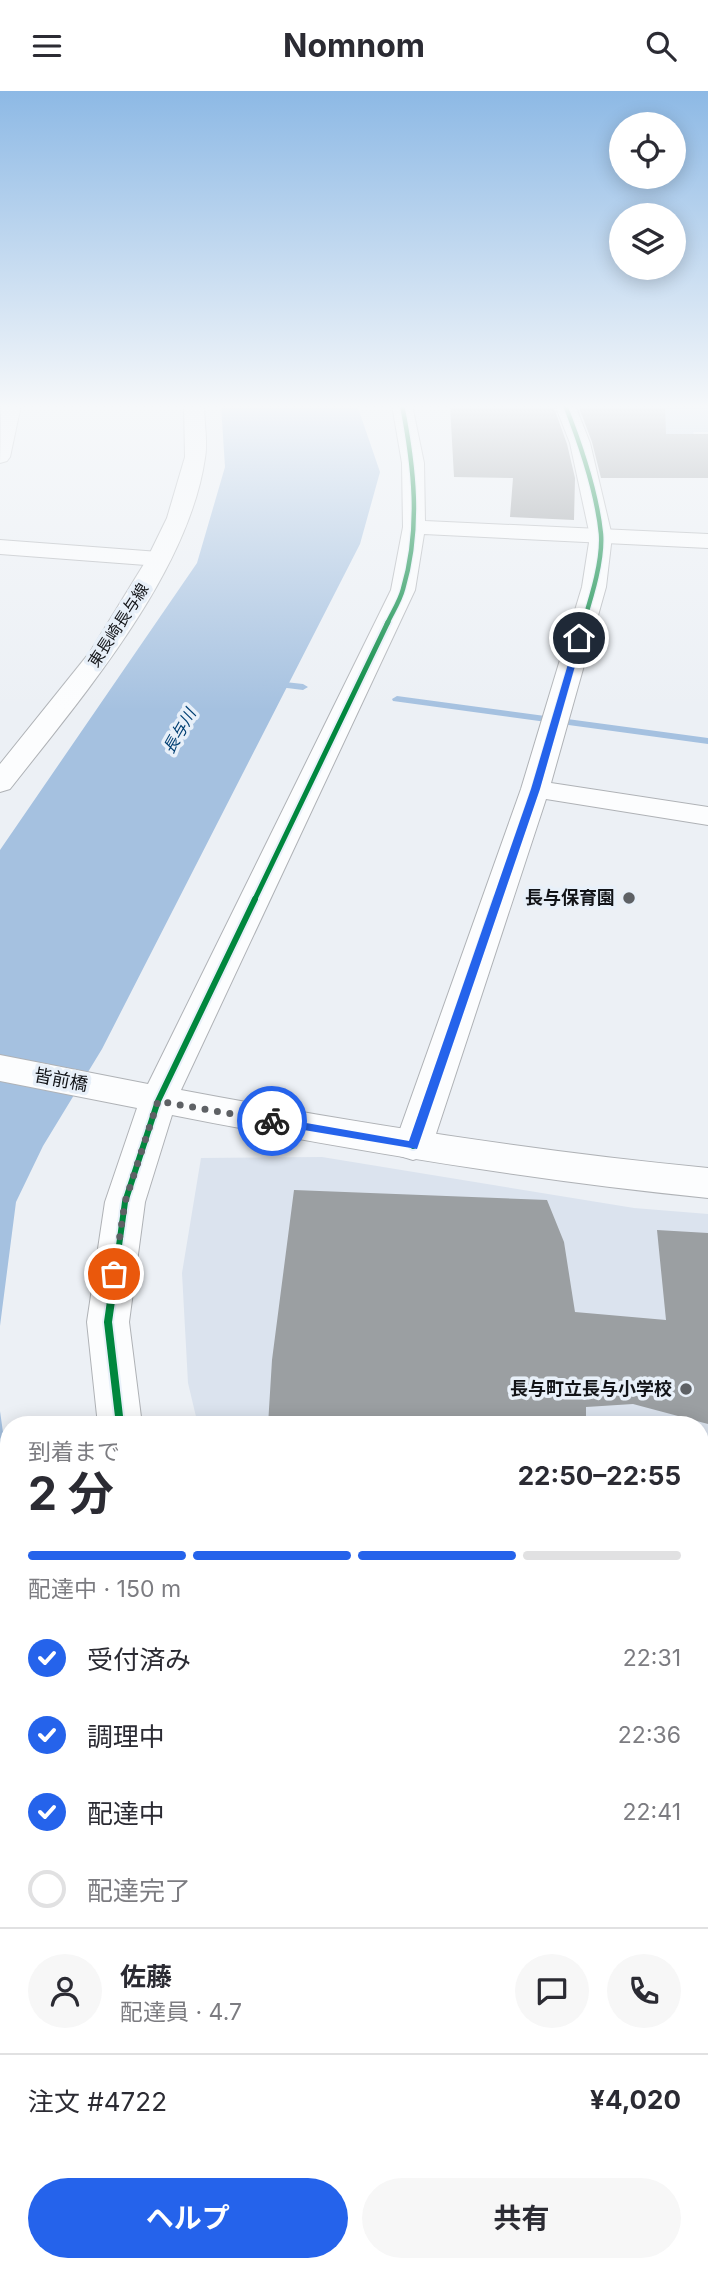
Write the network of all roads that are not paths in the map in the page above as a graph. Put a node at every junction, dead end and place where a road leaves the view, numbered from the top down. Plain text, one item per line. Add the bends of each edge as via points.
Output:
1 (181, 507) edge
2 (413, 507) edge
3 (594, 507) edge
4 (414, 527) junction
5 (601, 536) junction
6 (708, 541) edge
7 (0, 547) edge
8 (159, 559) junction
9 (0, 783) edge
10 (535, 789) junction
11 (708, 816) edge
12 (0, 1068) edge
13 (158, 1101) junction
14 (413, 1146) junction
15 (708, 1183) edge
16 (119, 1416) edge

1 - 8 street, 東長崎長与線
2 - 4 street
3 - 5 street
4 - 5 street
4 - 13 street via 403,590
5 - 6 street
5 - 10 street via 594,587
7 - 8 street
8 - 9 street, 東長崎長与線 via 101,655
10 - 11 street
10 - 14 street
12 - 13 street, 皆前橋
13 - 14 street, 皆前橋
13 - 16 street via 125,1202 108,1322
14 - 15 street, 皆前橋

